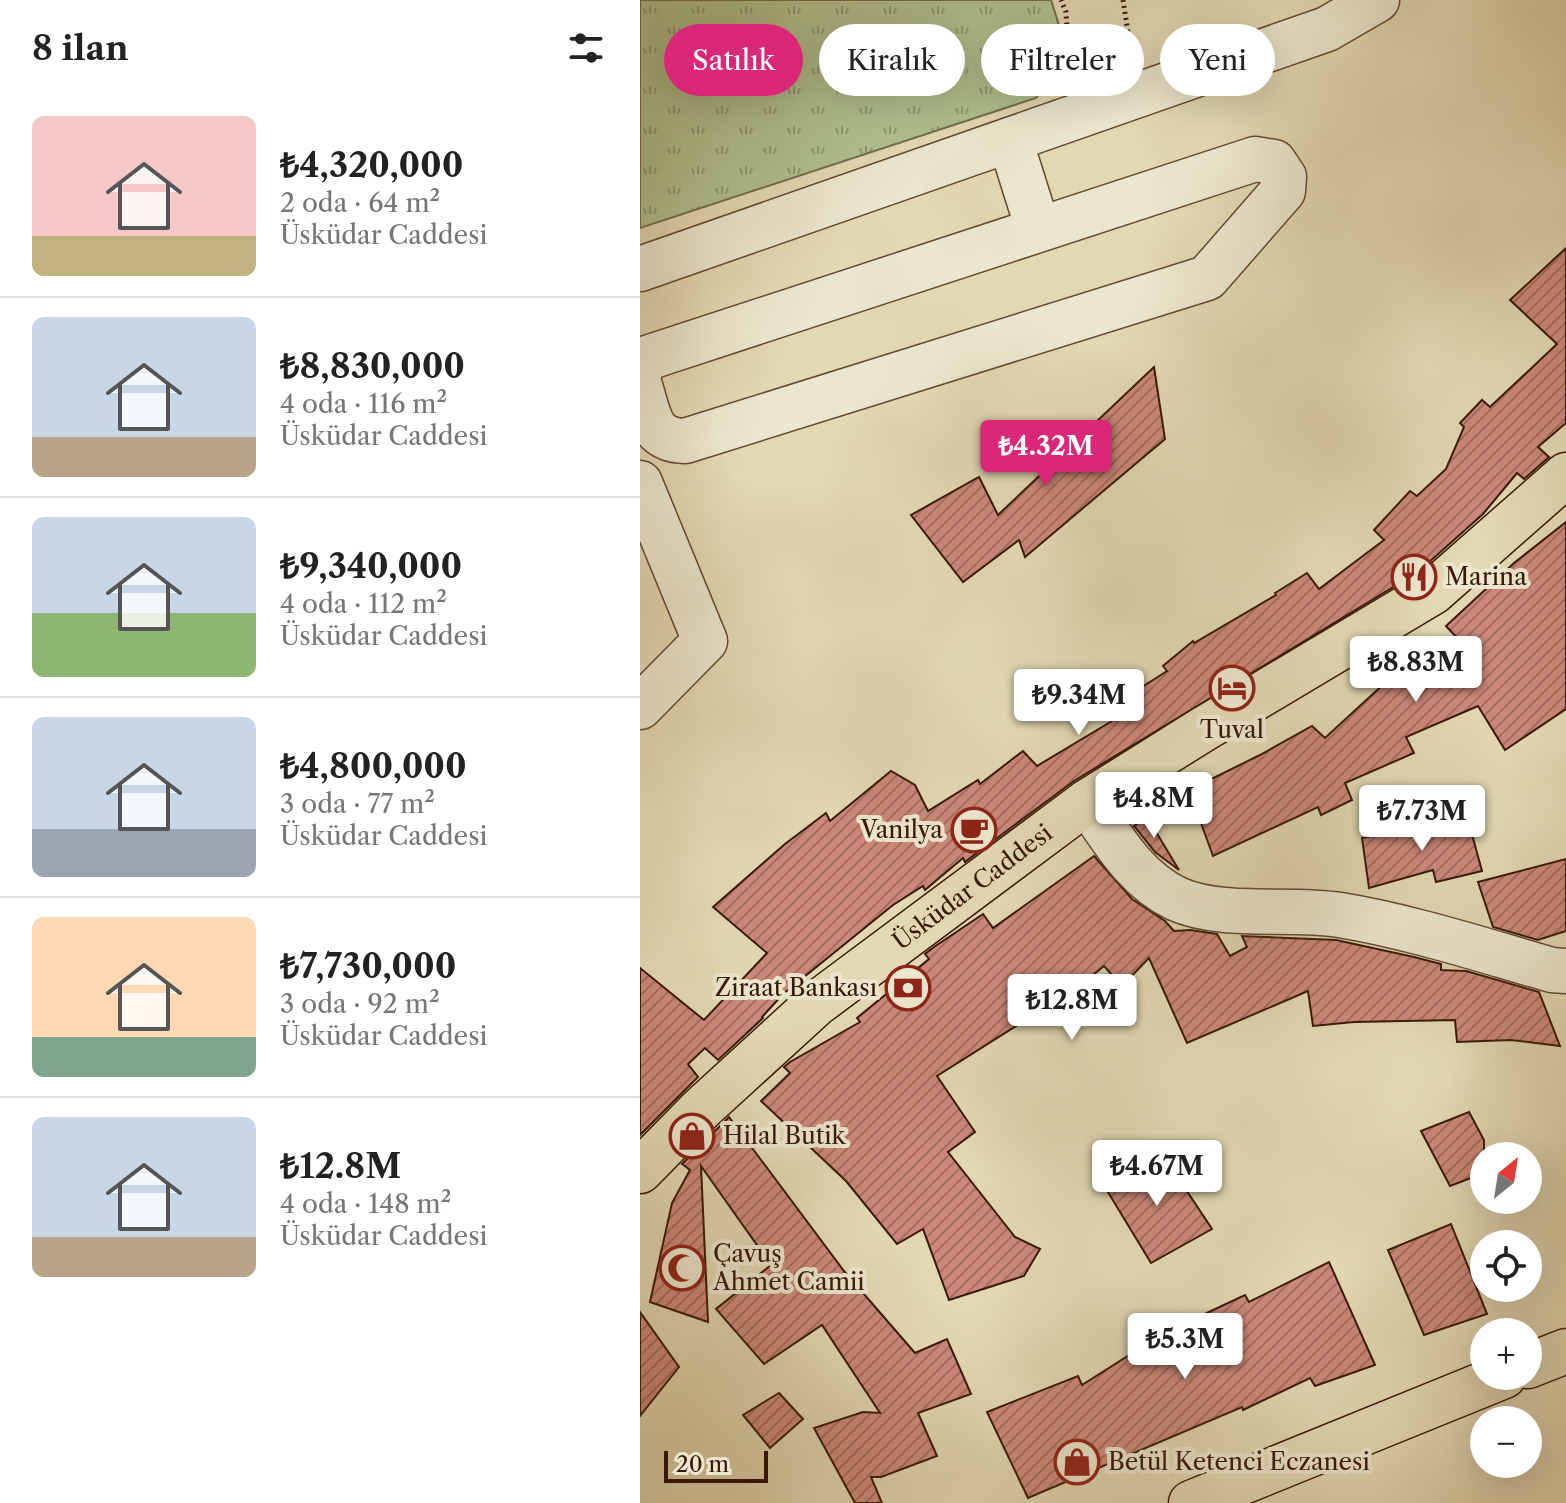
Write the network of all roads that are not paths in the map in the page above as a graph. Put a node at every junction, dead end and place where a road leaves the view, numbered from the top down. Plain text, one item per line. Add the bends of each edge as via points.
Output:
1 (1377, 0) edge
2 (1010, 140) junction
3 (1038, 229) junction
4 (640, 269) edge
5 (640, 370) edge
6 (640, 386) edge
7 (1566, 475) edge
8 (640, 483) edge
9 (640, 707) edge
10 (1087, 802) junction
11 (1566, 971) edge
12 (640, 1171) edge
13 (1566, 1351) edge
14 (1542, 1360) edge
15 (1470, 1390) edge
16 (1191, 1503) edge

1 - 2 street via 1327,29
2 - 3 street
2 - 4 street
3 - 5 street via 647,358
3 - 6 street via 1255,159 1274,162 1284,177 1283,191 1207,278 685,441 654,430
7 - 10 main road, Üsküdar Caddesi via 1433,592
8 - 9 street via 705,641
10 - 11 street via 1148,882 1179,900 1222,909 1337,914
10 - 12 main road, Üsküdar Caddesi via 816,1004
13 - 14 main road
15 - 16 main road

